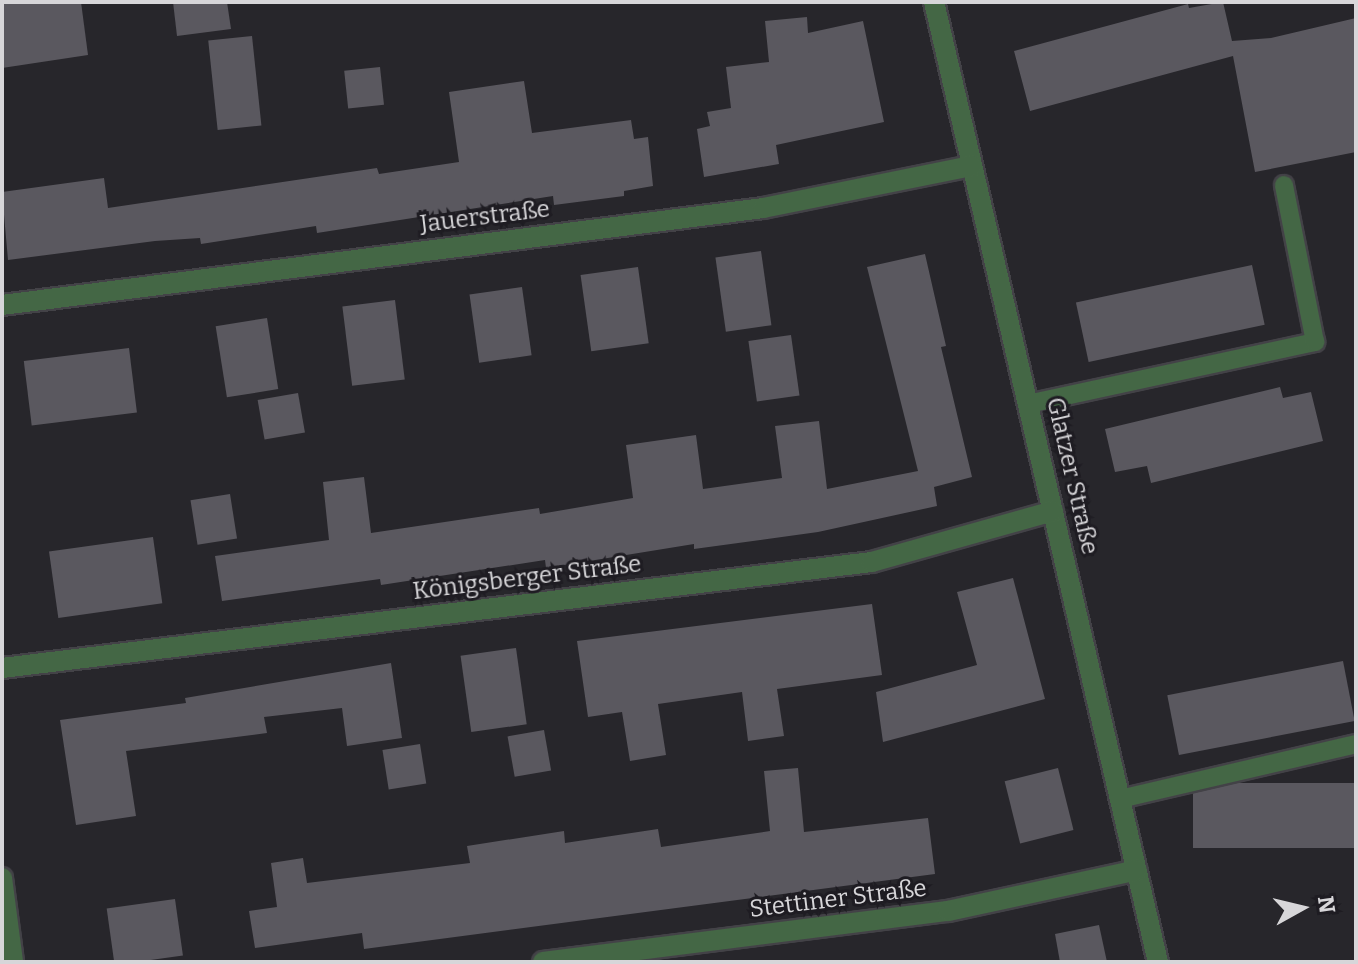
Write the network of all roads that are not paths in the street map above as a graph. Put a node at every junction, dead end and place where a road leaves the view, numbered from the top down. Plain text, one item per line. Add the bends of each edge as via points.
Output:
1 (934, 2) edge
2 (972, 166) junction
3 (1284, 185) dead end
4 (2, 305) edge
5 (1028, 404) junction
6 (1053, 511) junction
7 (2, 668) edge
8 (1356, 744) edge
9 (1120, 799) junction
10 (1137, 870) junction
11 (2, 878) edge
12 (13, 962) edge
13 (543, 962) edge
14 (1158, 962) edge

1 - 2 street, Glatzer Straße
2 - 4 street, Jauerstraße via 763,208
2 - 5 street, Glatzer Straße
3 - 5 lane via 1315,342
5 - 6 street, Glatzer Straße
6 - 7 street, Königsberger Straße via 872,562
6 - 9 street, Glatzer Straße
8 - 9 lane
9 - 10 street, Glatzer Straße
10 - 13 street, Stettiner Straße via 948,911
10 - 14 street, Glatzer Straße
11 - 12 street

